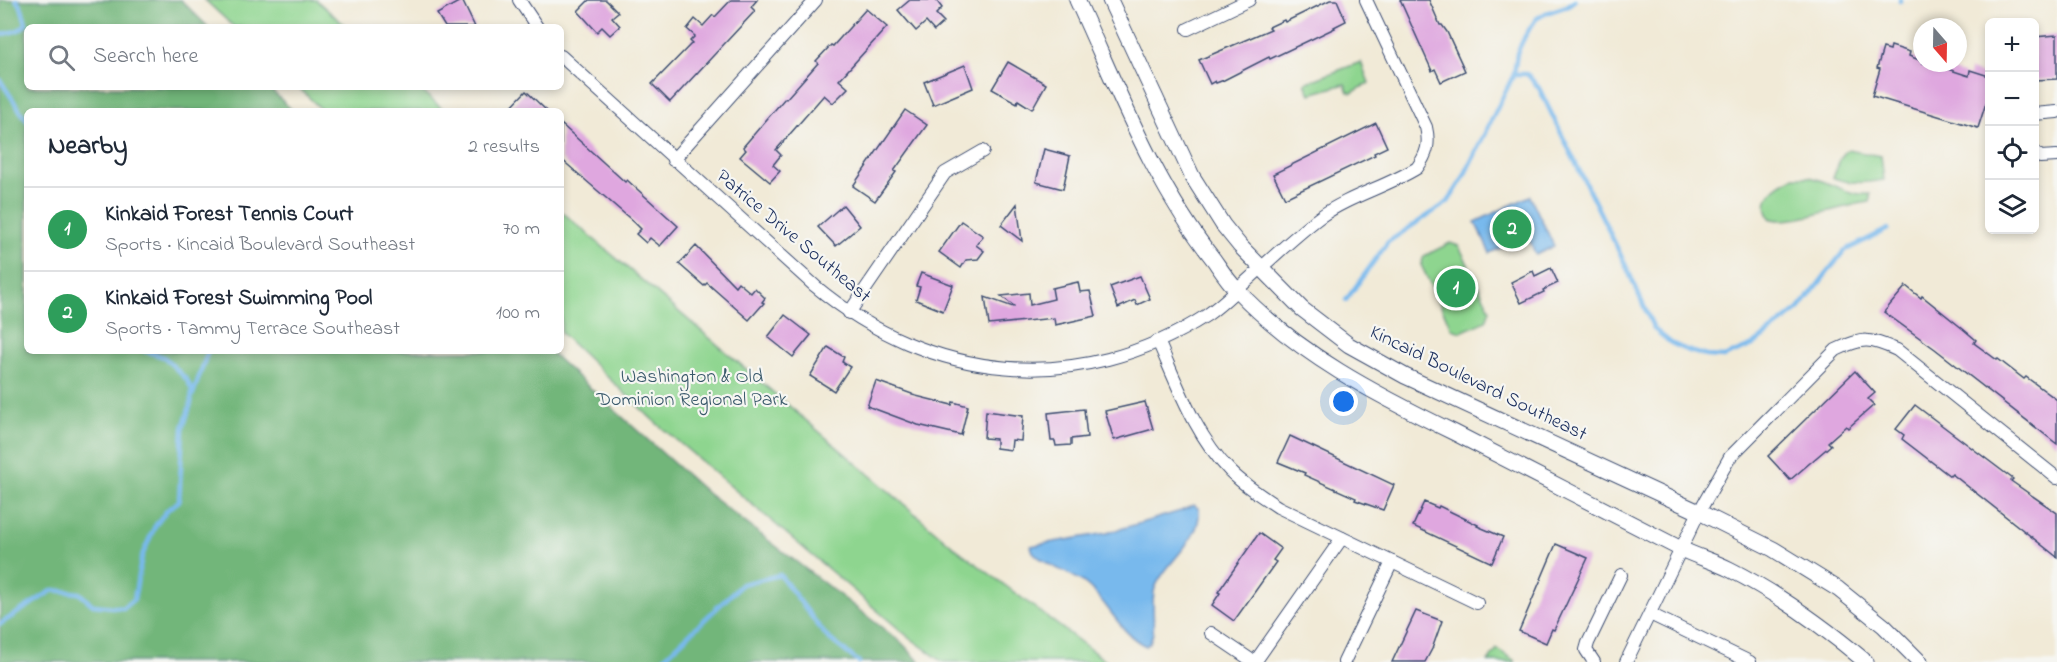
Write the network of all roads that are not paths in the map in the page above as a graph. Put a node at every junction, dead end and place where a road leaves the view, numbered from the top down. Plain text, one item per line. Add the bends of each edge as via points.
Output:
1 (519, 0) edge
2 (816, 0) edge
3 (1077, 0) edge
4 (1110, 0) edge
5 (1249, 0) edge
6 (1366, 0) edge
7 (535, 24) edge
8 (1188, 29) dead end
9 (564, 59) edge
10 (2057, 112) edge
11 (2039, 114) edge
12 (984, 151) dead end
13 (2039, 156) edge
14 (2057, 156) edge
15 (674, 160) junction
16 (1261, 268) junction
17 (1237, 290) junction
18 (849, 313) junction
19 (1158, 341) junction
20 (2057, 478) edge
21 (1699, 512) junction
22 (1342, 538) junction
23 (1682, 549) junction
24 (1392, 562) junction
25 (1622, 575) dead end
26 (1477, 603) dead end
27 (1650, 614) junction
28 (1211, 633) dead end
29 (1254, 662) edge
30 (1344, 662) edge
31 (1594, 662) edge
32 (1626, 662) edge
33 (1750, 662) edge
34 (1866, 662) edge
35 (1920, 662) edge

1 - 7 street
2 - 15 street
3 - 17 street via 1169,195 1190,230
4 - 16 street, Kincaid Boulevard Southeast via 1192,176 1223,225
5 - 8 street
6 - 16 street, Patrice Drive Southeast via 1426,127 1428,149 1417,168 1321,216
9 - 15 street, Patrice Drive Southeast
10 - 11 street
12 - 18 street via 945,173
13 - 14 street
15 - 18 street, Patrice Drive Southeast
16 - 17 street, Patrice Drive Southeast
16 - 21 street, Kincaid Boulevard Southeast via 1302,309 1348,345 1415,381
17 - 19 street, Patrice Drive Southeast via 1209,314
17 - 23 street via 1311,354 1394,403
18 - 19 street, Patrice Drive Southeast via 888,336 930,353 995,366 1040,368 1085,363
19 - 22 street via 1196,426 1231,472 1278,507
20 - 21 street via 1897,350 1875,341 1856,341 1836,350 1730,457
21 - 23 street
21 - 35 street, Kincaid Boulevard Southeast via 1773,549 1838,589
22 - 24 street
22 - 29 street
23 - 27 street
23 - 34 street via 1728,568 1773,594 1831,632
24 - 26 street
24 - 30 street
25 - 31 street via 1588,643 1586,651
27 - 32 street
27 - 33 street
28 - 29 street

